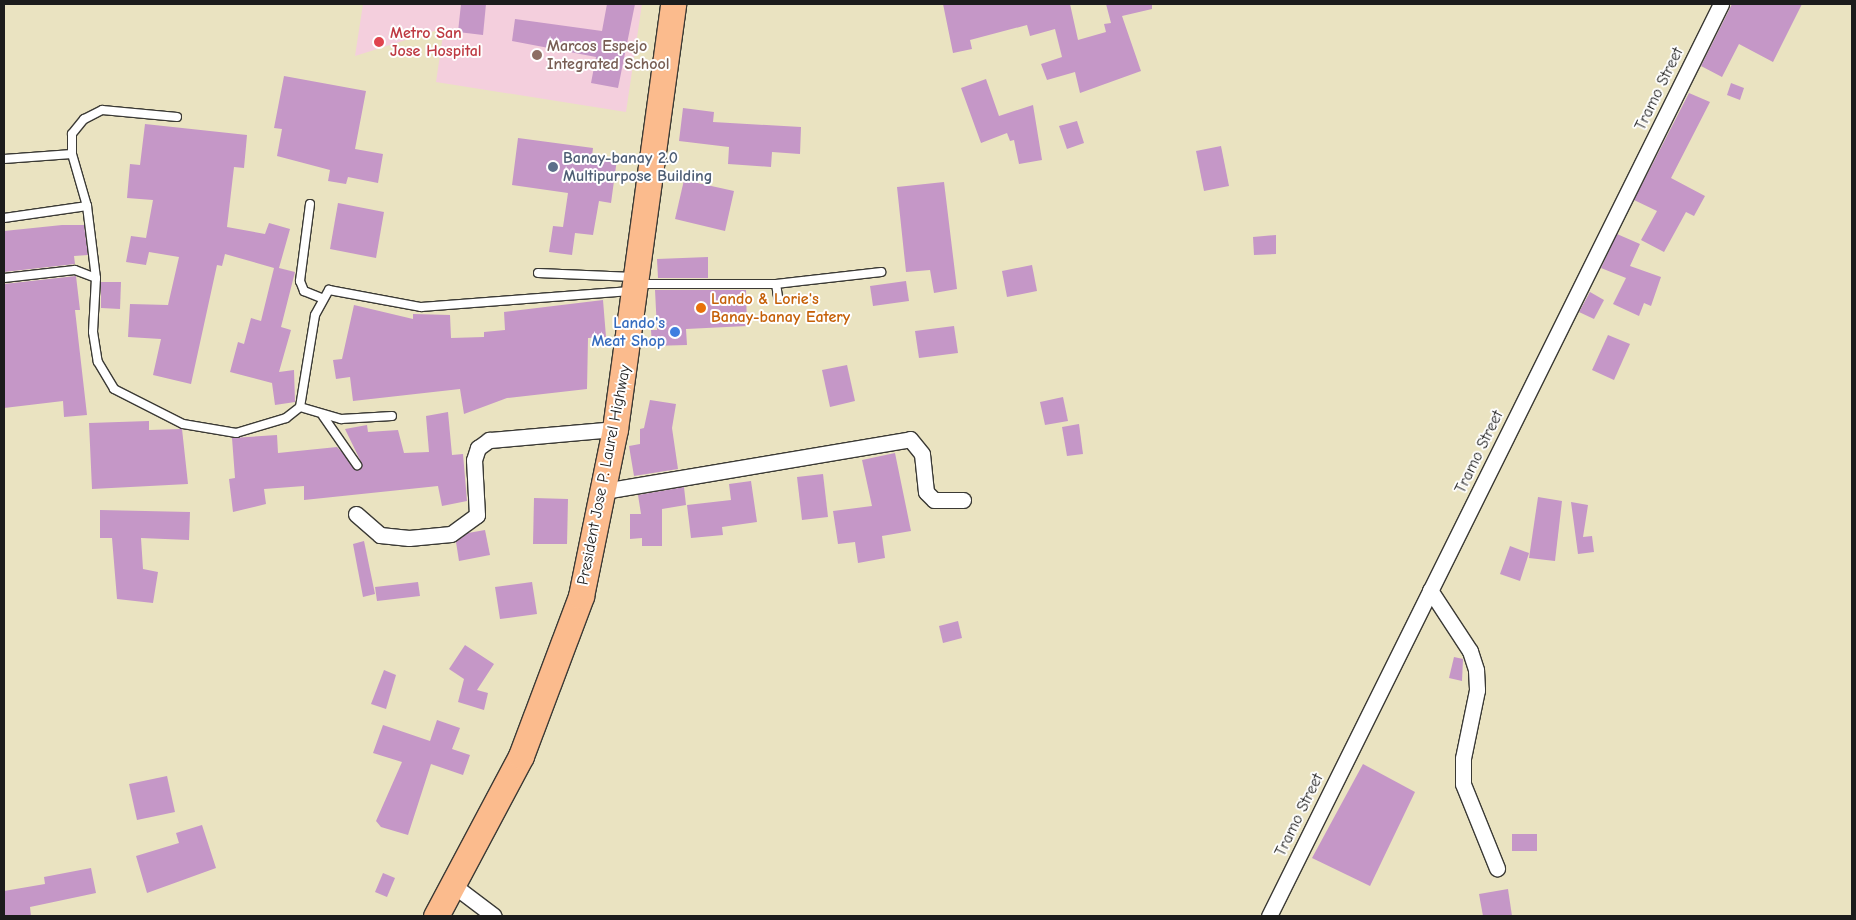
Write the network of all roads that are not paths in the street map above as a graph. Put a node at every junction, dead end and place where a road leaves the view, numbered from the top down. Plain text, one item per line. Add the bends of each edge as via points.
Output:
1 (673, 4) edge
2 (1721, 4) edge
3 (178, 117) dead end
4 (72, 154) junction
5 (4, 159) edge
6 (310, 204) dead end
7 (87, 206) junction
8 (4, 218) edge
9 (538, 272) dead end
10 (881, 272) dead end
11 (4, 278) edge
12 (96, 278) junction
13 (636, 284) junction
14 (776, 284) junction
15 (778, 297) dead end
16 (321, 298) junction
17 (300, 407) junction
18 (323, 416) junction
19 (392, 416) dead end
20 (615, 428) junction
21 (357, 465) dead end
22 (604, 491) junction
23 (963, 500) dead end
24 (356, 514) dead end
25 (1430, 590) junction
26 (1498, 868) dead end
27 (453, 885) junction
28 (436, 916) edge
29 (494, 916) edge
30 (1269, 916) edge

1 - 13 highway, President Jose P. Laurel Highway
2 - 25 street, Tramo Street
3 - 4 lane via 102,110 84,119 72,134
4 - 5 lane
4 - 7 lane
6 - 16 lane via 300,281 304,291
7 - 8 lane
7 - 12 lane
9 - 13 lane
10 - 14 lane
11 - 12 lane via 75,270
12 - 17 lane via 93,332 98,362 114,389 183,424 236,433 286,418
13 - 14 lane
13 - 16 lane via 421,307 329,290
13 - 20 highway, President Jose P. Laurel Highway
14 - 15 lane
16 - 17 lane
17 - 18 lane
18 - 19 lane
18 - 21 lane
20 - 22 highway, President Jose P. Laurel Highway
20 - 24 street via 489,440 478,448 474,460 477,514 451,534 408,538 380,535
22 - 23 street via 910,439 922,454 926,492 934,500
22 - 27 highway, President Jose P. Laurel Highway via 567,644 521,756
25 - 26 street via 1470,651 1476,670 1463,784
25 - 30 street, Tramo Street
27 - 28 highway, President Jose P. Laurel Highway
27 - 29 street

